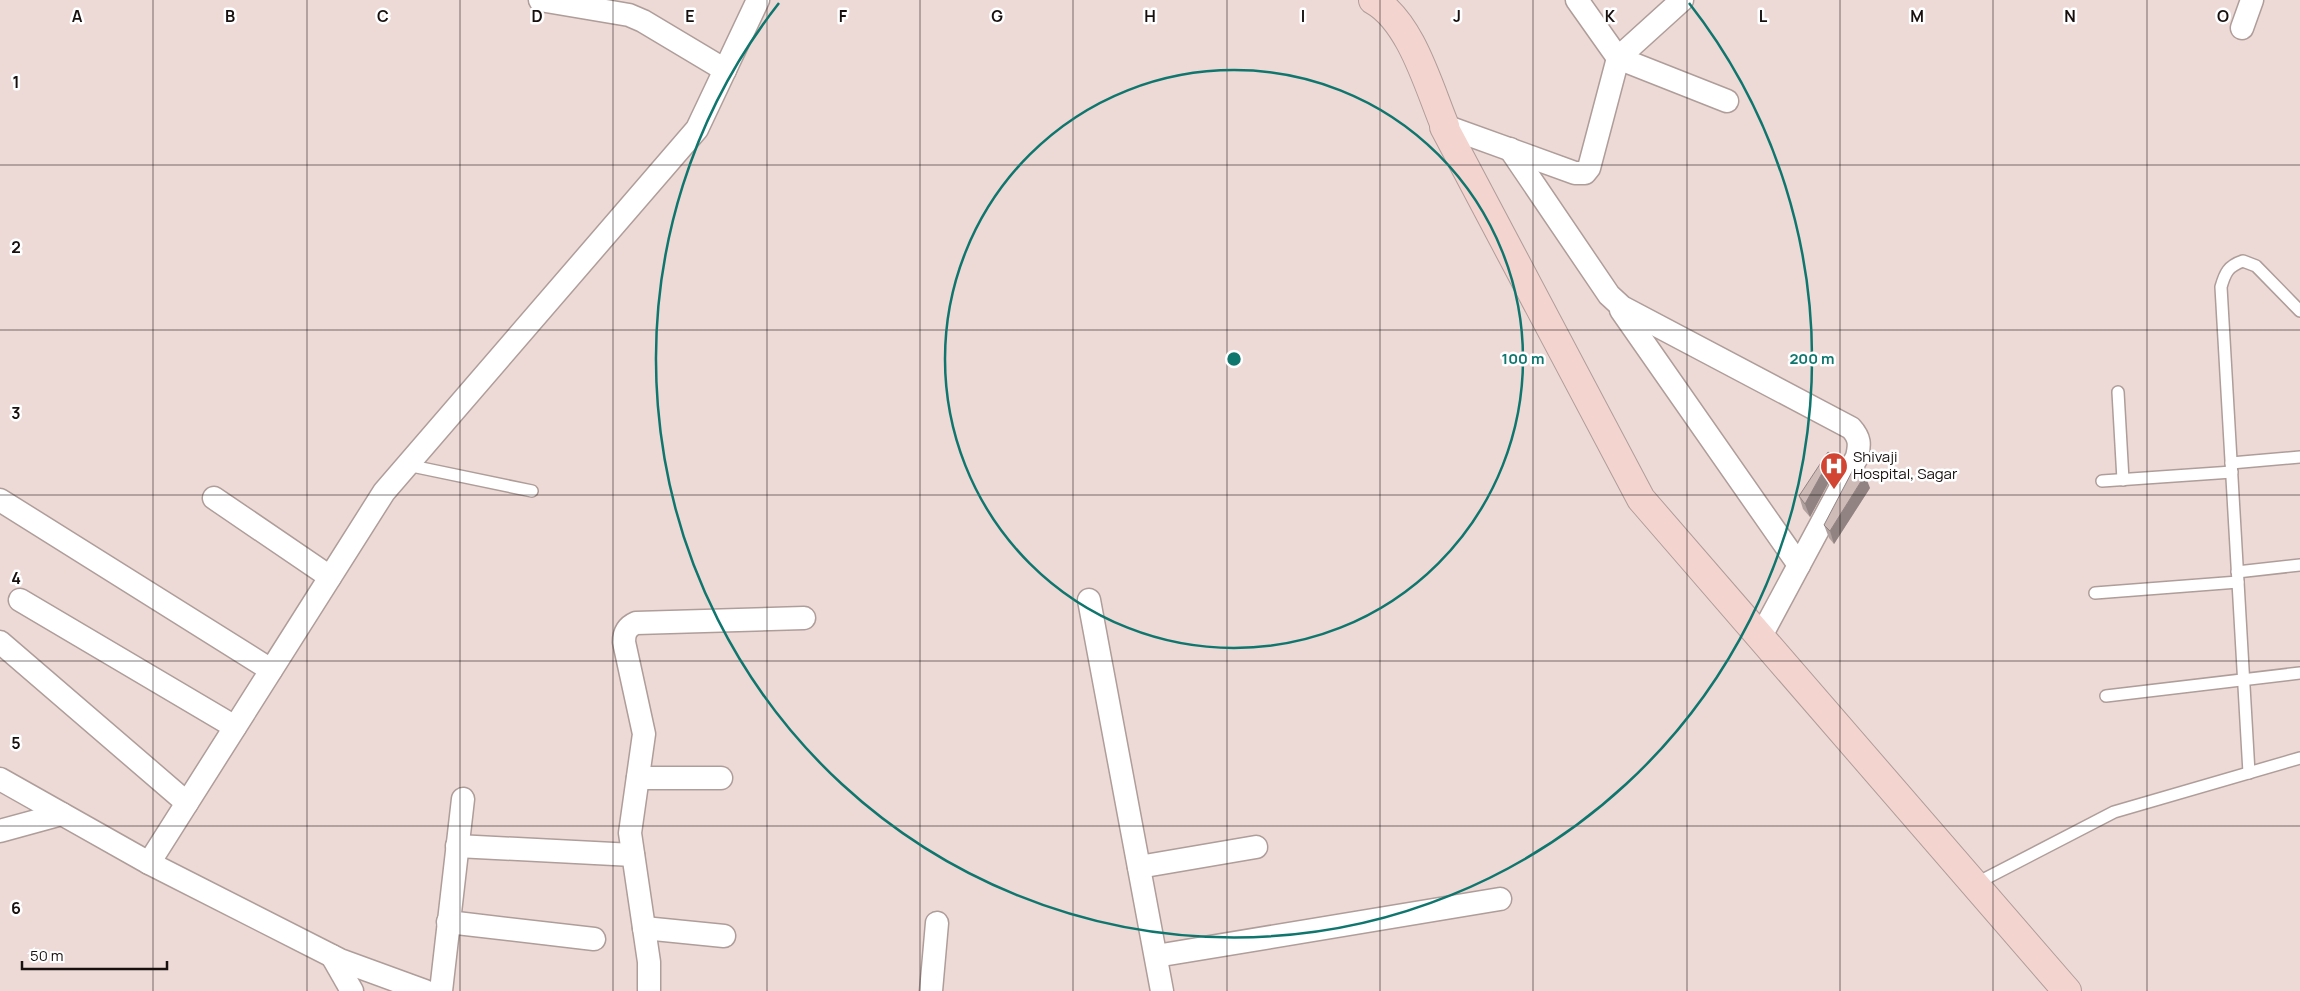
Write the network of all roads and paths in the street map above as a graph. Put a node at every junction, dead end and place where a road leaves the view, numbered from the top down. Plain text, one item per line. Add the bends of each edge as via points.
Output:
1 (540, 0) edge
2 (758, 0) edge
3 (1373, 0) edge
4 (1576, 0) edge
5 (1682, 0) edge
6 (2252, 0) edge
7 (2242, 28) dead end
8 (1618, 58) junction
9 (725, 70) junction
10 (1727, 101) dead end
11 (1445, 126) junction
12 (1510, 149) junction
13 (1613, 299) junction
14 (2300, 311) edge
15 (2118, 392) dead end
16 (2300, 457) edge
17 (407, 465) junction
18 (2231, 467) junction
19 (2123, 480) junction
20 (2102, 481) dead end
21 (532, 491) dead end
22 (214, 498) dead end
23 (0, 500) edge
24 (1799, 565) junction
25 (2300, 565) edge
26 (330, 576) junction
27 (2238, 577) junction
28 (2095, 593) dead end
29 (20, 600) dead end
30 (1089, 600) dead end
31 (804, 618) dead end
32 (1761, 636) junction
33 (0, 642) edge
34 (271, 670) junction
35 (2300, 674) edge
36 (2244, 680) junction
37 (2106, 696) dead end
38 (235, 726) junction
39 (2300, 758) edge
40 (2249, 773) junction
41 (638, 778) junction
42 (721, 778) dead end
43 (0, 779) edge
44 (462, 799) dead end
45 (187, 803) junction
46 (62, 814) junction
47 (0, 831) edge
48 (457, 846) junction
49 (1256, 847) dead end
50 (633, 855) junction
51 (149, 863) junction
52 (1139, 867) junction
53 (1975, 884) junction
54 (1500, 899) dead end
55 (448, 922) junction
56 (937, 923) dead end
57 (644, 928) junction
58 (724, 936) dead end
59 (594, 939) dead end
60 (332, 956) junction
61 (1156, 956) junction
62 (352, 991) edge
63 (425, 991) edge
64 (441, 991) edge
65 (649, 991) edge
66 (931, 991) edge
67 (1162, 991) edge
68 (2068, 991) edge

1 - 9 street via 628,15 644,21
2 - 9 street
3 - 11 main road via 1392,16 1410,40
4 - 8 street
5 - 8 street
6 - 7 street
8 - 10 street
8 - 12 street via 1589,168 1585,172 1575,173
9 - 17 street via 704,117 690,139
11 - 12 street
11 - 32 main road via 1641,498
12 - 13 street
13 - 24 street
13 - 24 street via 1638,318 1851,428 1858,436 1857,457
14 - 18 lane via 2256,266 2243,260 2232,264 2225,273 2221,287
15 - 19 lane
16 - 18 lane
17 - 21 lane
17 - 26 street via 379,499
18 - 19 lane
18 - 27 lane
19 - 20 lane
22 - 26 street
23 - 34 street
24 - 32 street
25 - 27 lane
26 - 34 street
27 - 28 lane
27 - 36 lane
29 - 38 street
30 - 52 street
31 - 41 street via 636,623 629,626 624,642 644,734
32 - 53 main road
33 - 45 street
34 - 38 street
35 - 36 lane
36 - 37 lane
36 - 40 lane
38 - 45 street
39 - 40 lane
40 - 53 lane via 2114,812
41 - 42 street
41 - 50 street via 631,820
43 - 46 street
44 - 48 street
45 - 51 street
46 - 47 street
46 - 51 street
48 - 50 street
48 - 55 street
49 - 52 street
50 - 57 street
51 - 60 street
52 - 61 street
53 - 68 main road
54 - 61 street
55 - 59 street
55 - 64 street
56 - 66 street
57 - 58 street
57 - 65 street
60 - 62 street
60 - 63 street
61 - 67 street

